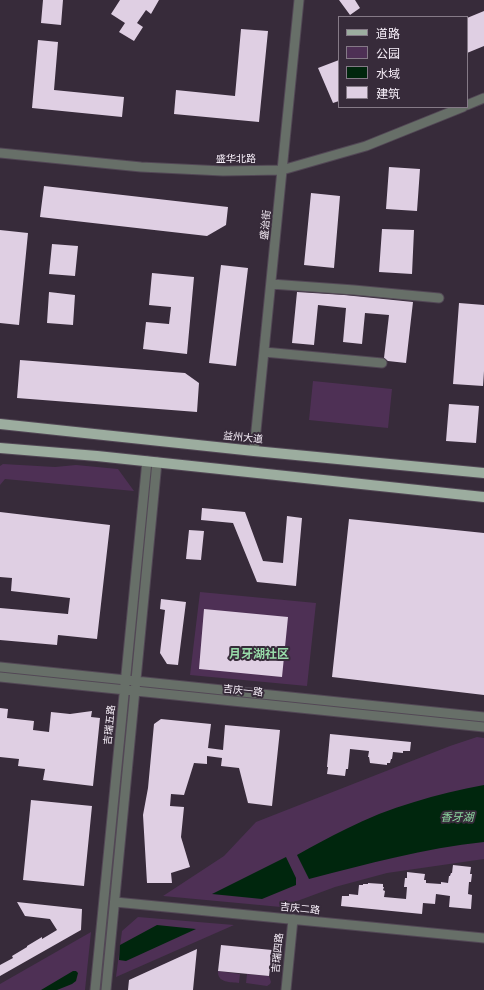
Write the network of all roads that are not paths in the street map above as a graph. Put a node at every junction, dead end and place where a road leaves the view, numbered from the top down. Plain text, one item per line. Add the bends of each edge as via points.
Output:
1 (299, 0) edge
2 (484, 98) edge
3 (468, 105) edge
4 (461, 108) edge
5 (0, 153) edge
6 (282, 170) junction
7 (271, 284) junction
8 (439, 298) dead end
9 (264, 352) junction
10 (382, 364) dead end
11 (0, 424) edge
12 (0, 448) edge
13 (254, 451) junction
14 (152, 462) junction
15 (484, 472) edge
16 (484, 497) edge
17 (0, 667) edge
18 (0, 677) edge
19 (126, 680) junction
20 (136, 681) junction
21 (125, 690) junction
22 (135, 691) junction
23 (484, 717) edge
24 (484, 727) edge
25 (114, 902) junction
26 (292, 919) junction
27 (484, 938) edge
28 (96, 990) edge
29 (106, 990) edge
30 (286, 990) edge

1 - 6 street, 盛治街
2 - 3 street
4 - 6 street, 盛华北路 via 366,146
5 - 6 street, 盛华北路 via 141,167 224,171
6 - 7 street, 盛治街
7 - 8 street
7 - 9 street, 盛治街
9 - 10 street
9 - 13 street, 盛治街
11 - 13 main road, 益州大道
12 - 14 main road
13 - 15 main road, 益州大道
14 - 16 main road
14 - 19 street, 吉瑞五路
14 - 20 street
17 - 19 street, 吉庆一路
18 - 21 street, 吉庆一路
19 - 20 street, 吉庆一路
19 - 21 street, 吉瑞五路
20 - 22 street
20 - 23 street, 吉庆一路
21 - 22 street, 吉庆一路
21 - 28 street, 吉瑞五路
22 - 24 street, 吉庆一路
22 - 25 street
25 - 26 street, 吉庆二路
25 - 29 street
26 - 27 street, 吉庆二路
26 - 30 street, 吉瑞四路

